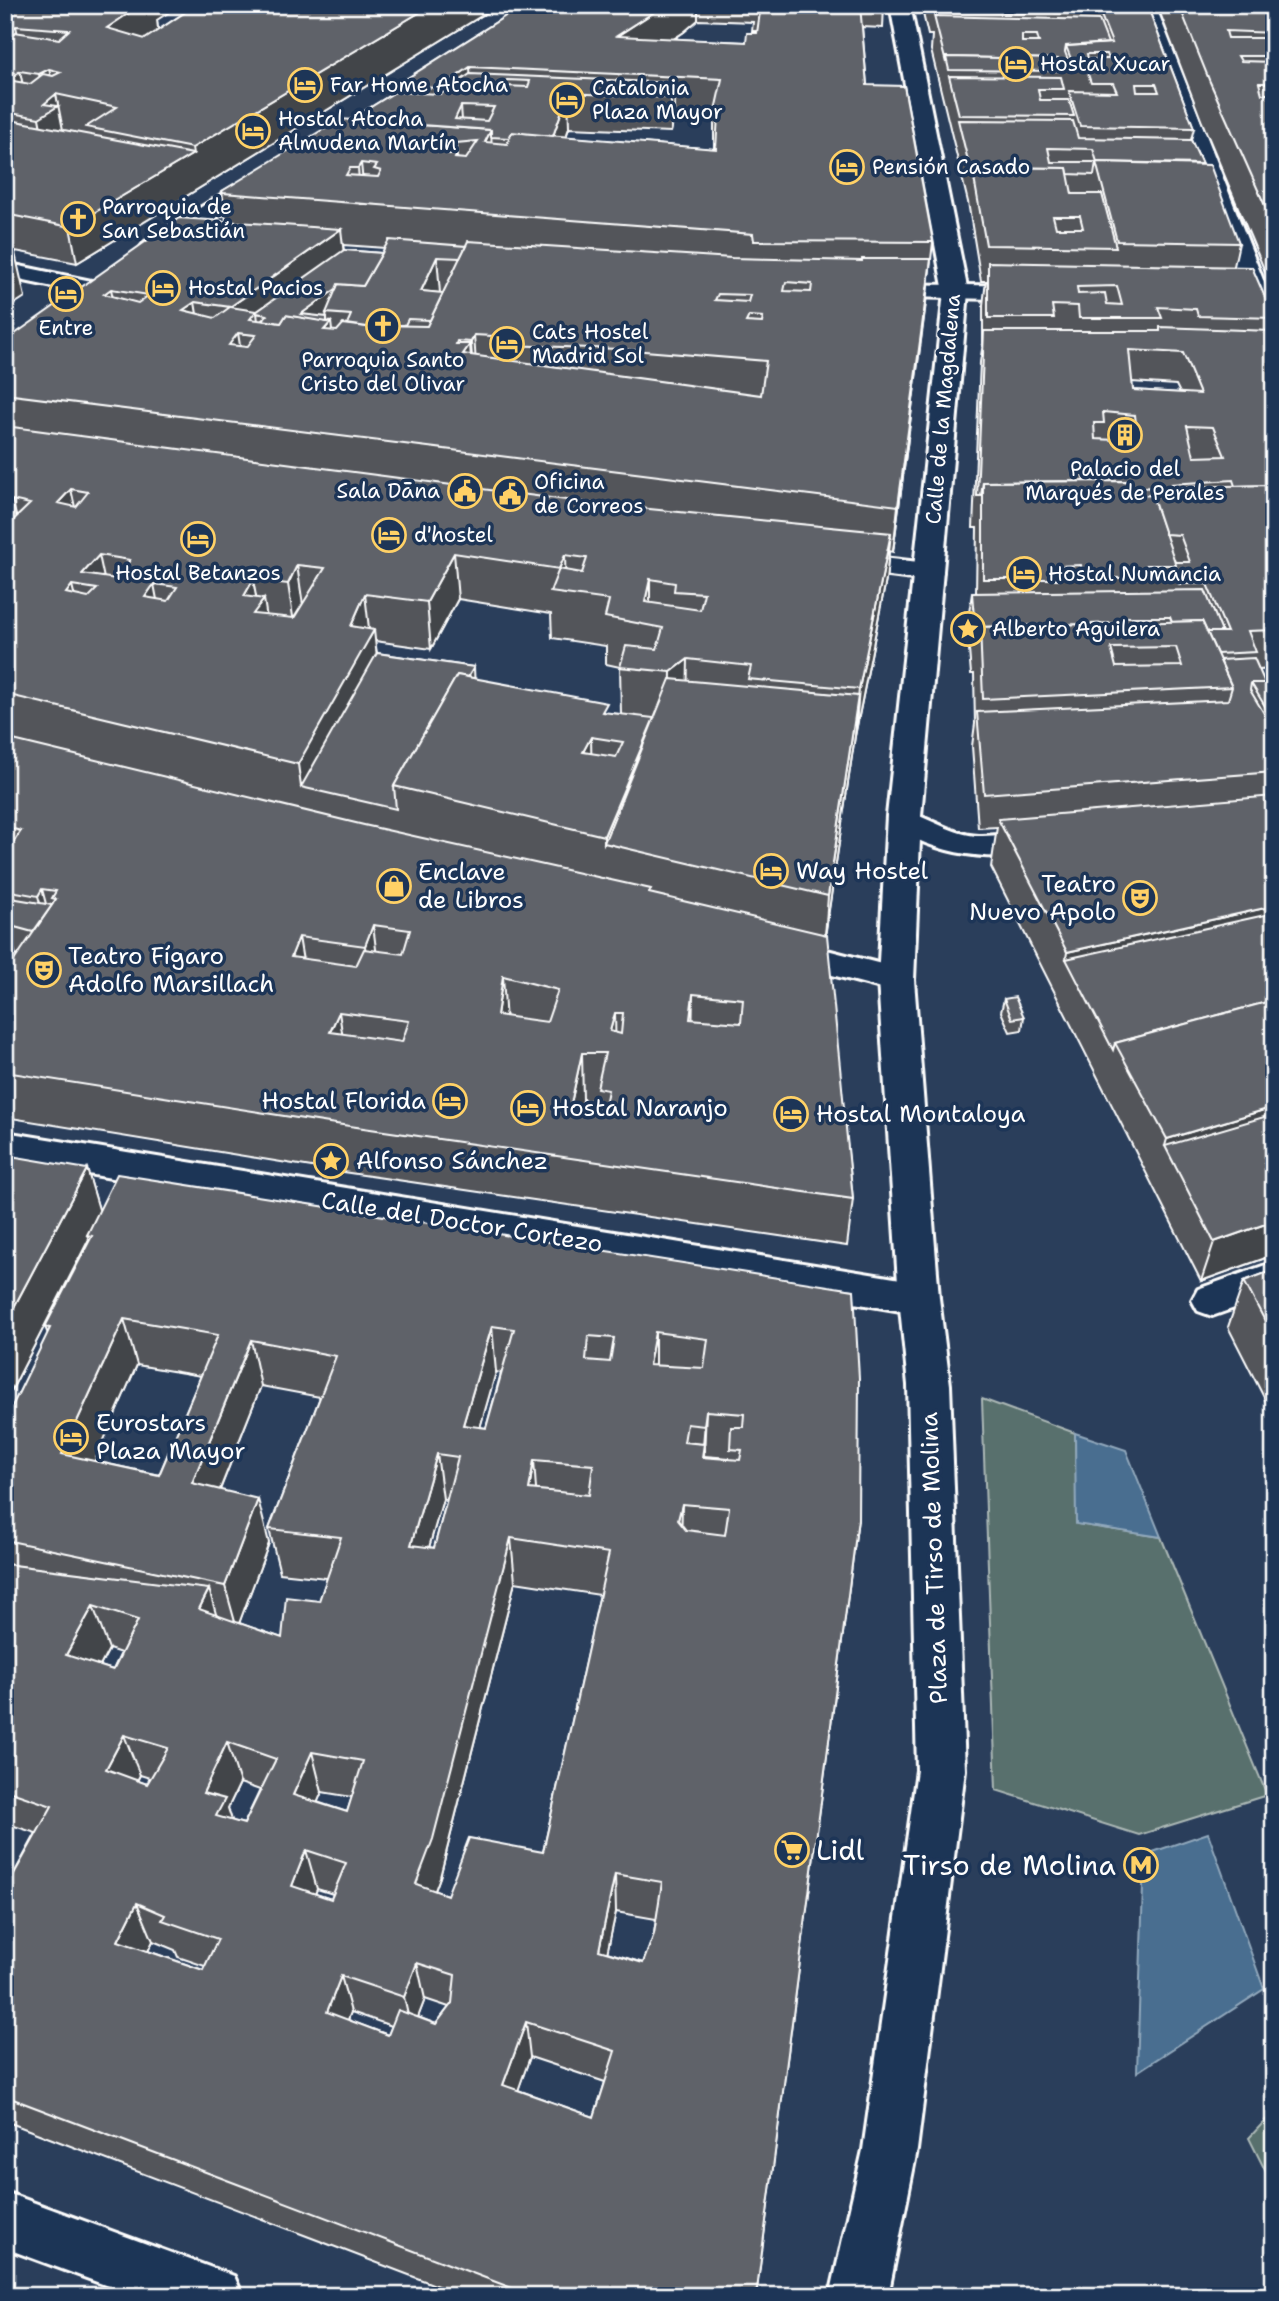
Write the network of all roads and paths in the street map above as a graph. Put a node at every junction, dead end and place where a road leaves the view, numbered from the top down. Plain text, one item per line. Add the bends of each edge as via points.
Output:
1 (900, 5) edge
2 (1145, 5) edge
3 (291, 161) edge
4 (197, 248) edge
5 (5, 271) edge
6 (846, 291) edge
7 (956, 292) junction
8 (1066, 293) edge
9 (1191, 295) edge
10 (1265, 297) edge
11 (62, 308) edge
12 (1274, 340) edge
13 (815, 559) edge
14 (928, 572) junction
15 (904, 819) junction
16 (1072, 839) edge
17 (755, 944) edge
18 (896, 980) junction
19 (5, 1146) edge
20 (1274, 1278) edge
21 (919, 1298) junction
22 (1212, 1300) dead end
23 (5, 2220) edge
24 (214, 2296) edge
25 (859, 2296) edge

1 - 7 street, Calle de la Magdalena
2 - 10 street
3 - 4 street via 147,251
5 - 11 street via 101,282
6 - 7 street
7 - 8 street
7 - 14 street, Calle de la Magdalena
9 - 10 street
10 - 12 street
13 - 14 street
14 - 15 street, Calle de la Magdalena
15 - 16 street via 948,841 978,847
15 - 18 street, Plaza de Tirso de Molina
17 - 18 street
18 - 21 street, Plaza de Tirso de Molina
19 - 21 street, Calle del Doctor Cortezo
20 - 22 street
21 - 25 street, Plaza de Tirso de Molina via 929,1385 941,1770 890,2150
23 - 24 street

